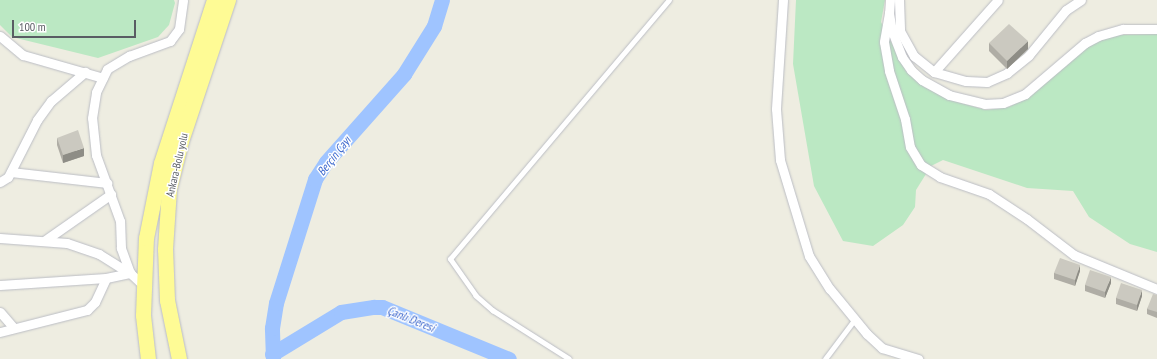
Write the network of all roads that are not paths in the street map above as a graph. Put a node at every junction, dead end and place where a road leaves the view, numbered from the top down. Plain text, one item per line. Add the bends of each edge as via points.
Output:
1 (183, 0) edge
2 (214, 0) edge
3 (228, 0) edge
4 (669, 0) edge
5 (783, 0) edge
6 (890, 0) edge
7 (899, 0) edge
8 (998, 0) edge
9 (1082, 0) edge
10 (889, 13) junction
11 (1157, 29) edge
12 (0, 36) edge
13 (85, 72) junction
14 (934, 72) junction
15 (103, 78) junction
16 (11, 172) junction
17 (0, 182) edge
18 (107, 183) junction
19 (111, 194) junction
20 (0, 238) edge
21 (44, 240) junction
22 (130, 273) junction
23 (106, 278) junction
24 (0, 285) edge
25 (144, 286) junction
26 (1157, 288) edge
27 (0, 312) edge
28 (855, 319) junction
29 (14, 328) junction
30 (0, 332) edge
31 (148, 359) edge
32 (179, 359) edge
33 (569, 359) edge
34 (826, 359) edge
35 (918, 359) edge

1 - 15 street via 179,29 170,41 129,56 106,69
2 - 25 highway, Ankara-Bolu yolu via 161,163 146,238
3 - 32 highway, Ankara-Bolu yolu via 181,141 169,189 165,249 167,300
4 - 33 lane via 450,259 463,280 482,301 518,329
5 - 28 street via 776,109 780,160 809,256 830,289
6 - 10 street
7 - 14 street via 900,31 914,56
8 - 14 street
9 - 14 street via 1066,10 1029,55 1007,73 987,82 966,81
10 - 11 street via 899,50 916,75 949,95 984,104 1003,103 1025,94 1085,43 1098,36 1132,28
10 - 26 street via 884,42 889,71 905,119 910,147 921,165 940,177 989,194 1074,255
12 - 13 street via 23,55
13 - 15 street
13 - 16 street via 52,101 38,120
15 - 18 street via 96,92 92,118 96,155
16 - 17 street
16 - 18 street
18 - 19 street
19 - 21 street
19 - 22 street via 120,220 121,248
20 - 21 street
21 - 22 street via 67,243 99,254
22 - 23 street
22 - 25 street
23 - 24 street
23 - 29 street via 95,302 87,310
25 - 31 highway, Ankara-Bolu yolu via 143,316
27 - 29 street
28 - 34 lane
28 - 35 street via 882,348
29 - 30 street

